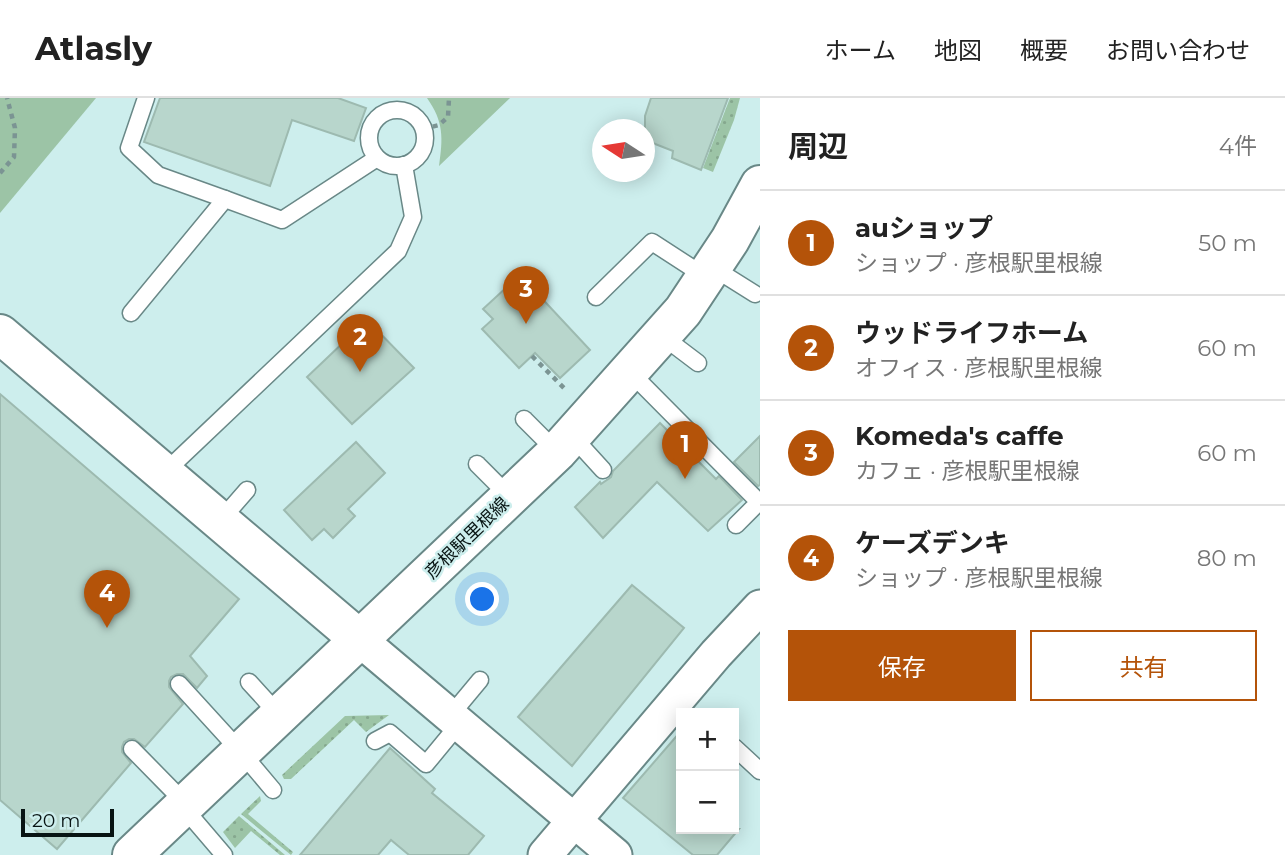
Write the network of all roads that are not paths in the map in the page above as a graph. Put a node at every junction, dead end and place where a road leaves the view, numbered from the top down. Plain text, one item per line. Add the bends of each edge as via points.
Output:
1 (146, 98) edge
2 (397, 104) edge
3 (377, 158) junction
4 (404, 165) junction
5 (760, 185) edge
6 (225, 199) junction
7 (709, 272) junction
8 (755, 294) dead end
9 (596, 297) dead end
10 (131, 313) dead end
11 (661, 335) junction
12 (0, 336) edge
13 (698, 363) dead end
14 (629, 372) junction
15 (524, 419) dead end
16 (564, 444) junction
17 (477, 464) dead end
18 (603, 470) dead end
19 (164, 473) junction
20 (247, 490) dead end
21 (510, 497) junction
22 (220, 521) junction
23 (736, 525) dead end
24 (742, 618) edge
25 (359, 639) junction
26 (480, 680) dead end
27 (249, 682) dead end
28 (179, 684) dead end
29 (279, 715) junction
30 (454, 720) junction
31 (375, 741) dead end
32 (132, 749) dead end
33 (241, 752) junction
34 (739, 752) edge
35 (760, 772) edge
36 (273, 790) dead end
37 (184, 805) junction
38 (575, 820) junction
39 (132, 855) edge
40 (224, 855) edge
41 (545, 855) edge
42 (615, 855) edge

1 - 6 lane via 129,148 158,175
2 - 3 lane via 378,117 369,133
2 - 4 lane via 423,129 419,155
3 - 4 lane
3 - 6 lane via 282,220
4 - 19 lane via 413,218 398,251
5 - 7 street, 彦根駅里根線
6 - 10 lane
7 - 8 lane
7 - 9 lane via 652,242
7 - 11 street, 彦根駅里根線
11 - 13 lane
11 - 14 street, 彦根駅里根線
12 - 19 street
14 - 16 street, 彦根駅里根線
14 - 23 lane via 759,502
15 - 16 lane
16 - 18 lane
16 - 21 street, 彦根駅里根線
17 - 21 lane
19 - 22 street
20 - 22 lane
21 - 25 street, 彦根駅里根線
22 - 25 street
24 - 38 street
25 - 29 street, 彦根駅里根線
25 - 30 street
26 - 30 lane
27 - 29 lane
28 - 33 lane
29 - 33 street, 彦根駅里根線
30 - 31 lane via 426,764 390,733
30 - 38 street
32 - 37 lane
33 - 36 lane
33 - 37 street, 彦根駅里根線
34 - 35 lane
37 - 39 street, 彦根駅里根線
37 - 40 lane
38 - 41 street
38 - 42 street

